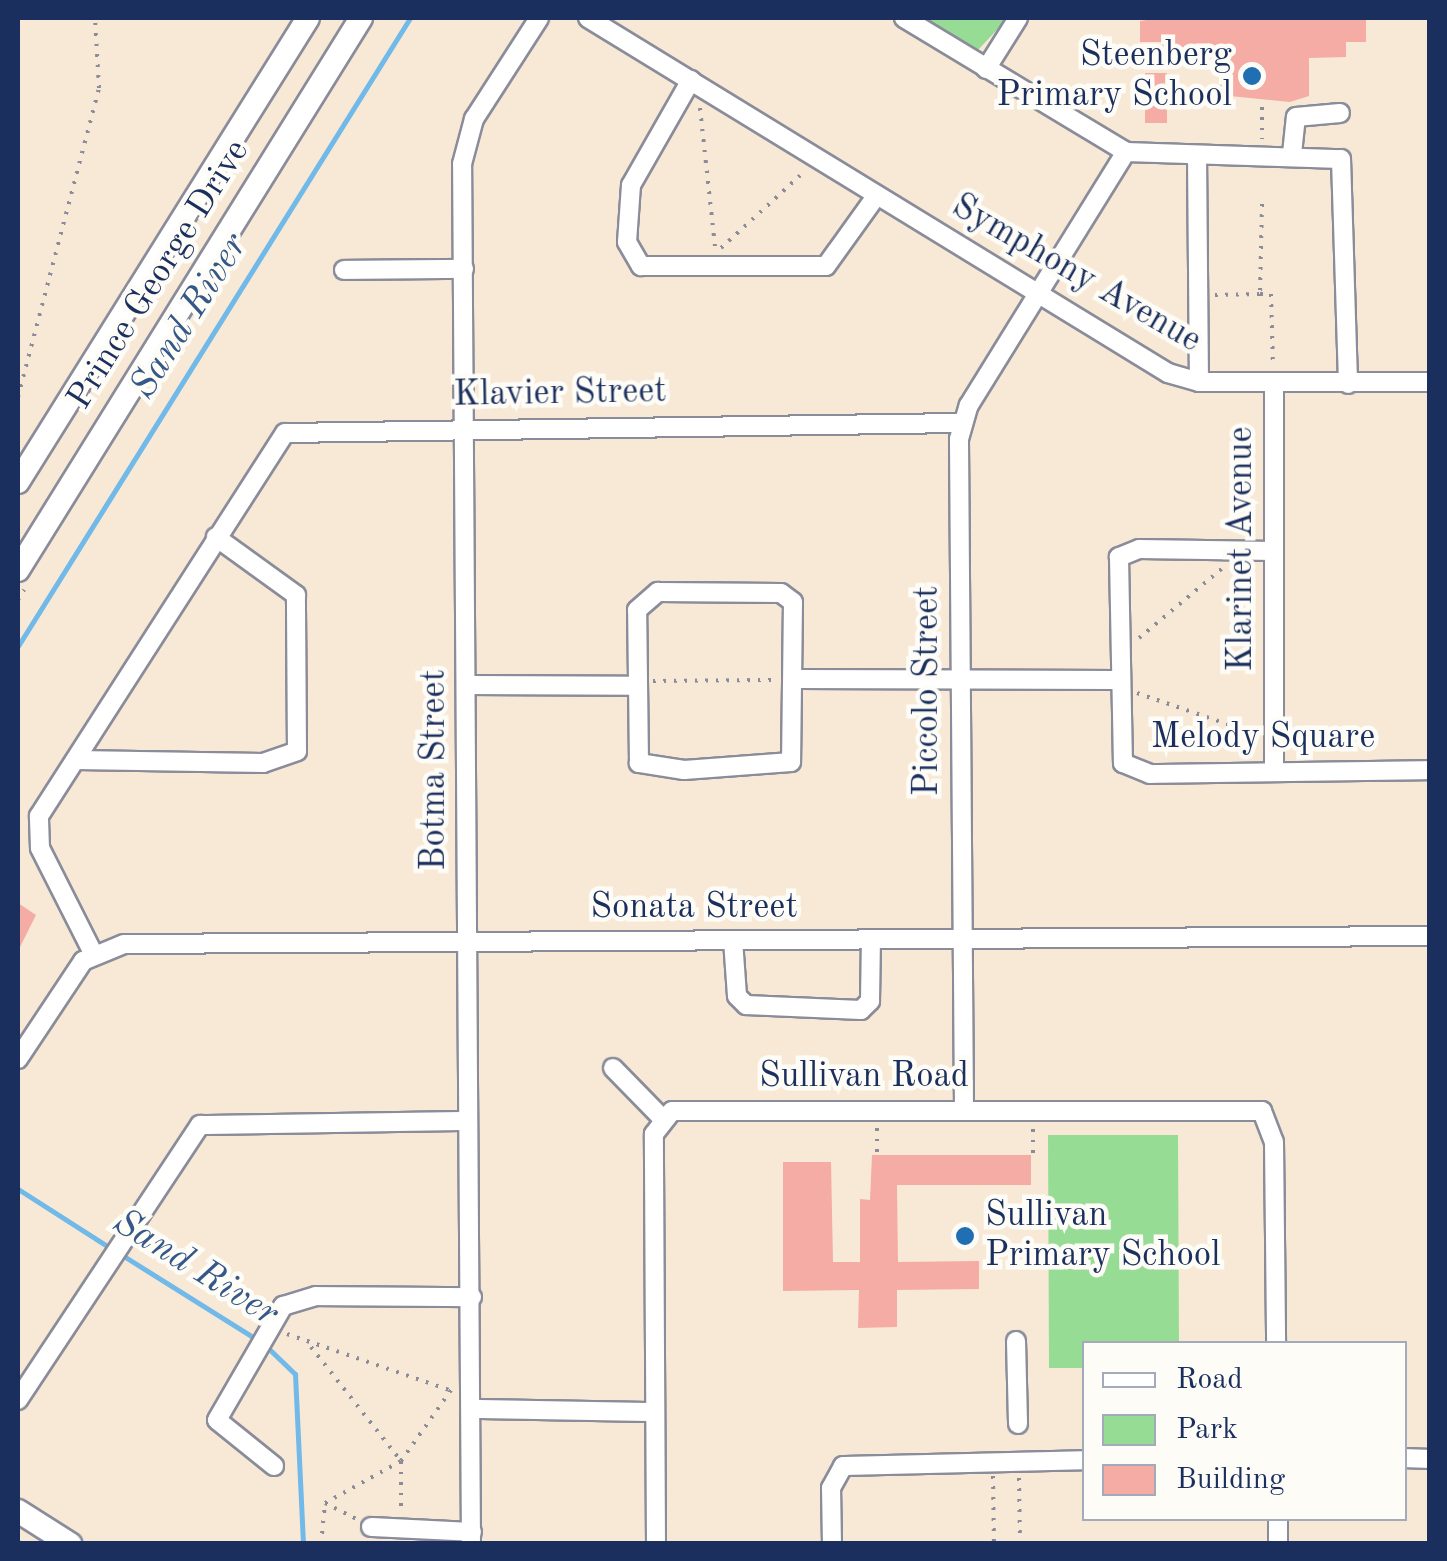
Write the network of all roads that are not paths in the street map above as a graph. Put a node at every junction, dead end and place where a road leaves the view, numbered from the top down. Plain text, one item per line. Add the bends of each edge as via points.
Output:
1 (361, 18) edge
2 (539, 18) edge
3 (588, 18) edge
4 (904, 18) edge
5 (1018, 18) edge
6 (304, 23) edge
7 (986, 69) junction
8 (692, 80) junction
9 (1340, 113) dead end
10 (1126, 152) junction
11 (1292, 154) junction
12 (1197, 155) junction
13 (877, 195) junction
14 (464, 269) junction
15 (344, 270) dead end
16 (1041, 296) junction
17 (1199, 382) junction
18 (1430, 382) edge
19 (1348, 384) junction
20 (1274, 385) junction
21 (962, 423) junction
22 (463, 428) junction
23 (18, 482) edge
24 (216, 538) junction
25 (1274, 550) junction
26 (18, 570) edge
27 (798, 679) junction
28 (961, 680) junction
29 (1116, 680) junction
30 (468, 685) junction
31 (635, 686) junction
32 (77, 760) junction
33 (1430, 770) edge
34 (1274, 772) junction
35 (1430, 936) edge
36 (962, 938) junction
37 (871, 939) junction
38 (733, 940) junction
39 (468, 942) junction
40 (93, 953) junction
41 (18, 1060) edge
42 (613, 1068) dead end
43 (964, 1108) junction
44 (661, 1116) junction
45 (468, 1121) junction
46 (472, 1297) junction
47 (1016, 1341) dead end
48 (1276, 1341) edge
49 (18, 1400) edge
50 (474, 1409) junction
51 (653, 1412) junction
52 (1018, 1424) dead end
53 (1082, 1460) edge
54 (274, 1466) dead end
55 (18, 1511) edge
56 (371, 1527) road end
57 (472, 1538) edge
58 (70, 1544) edge
59 (656, 1544) edge
60 (832, 1544) edge

1 - 26 main road, Prince George Drive
2 - 14 street, Botma Street via 469,132
3 - 8 street, Symphony Avenue
4 - 7 street
5 - 7 street
6 - 23 main road, Prince George Drive
7 - 10 street
8 - 13 street, Symphony Avenue
8 - 13 street via 631,186 627,242 641,266 826,266
9 - 11 street via 1296,117
10 - 12 street
10 - 16 street
11 - 12 street
11 - 19 street via 1341,159
12 - 17 street
13 - 16 street, Symphony Avenue
14 - 15 street
14 - 22 street, Botma Street
16 - 17 street, Symphony Avenue via 1153,365
16 - 21 street
17 - 20 street, Symphony Avenue
18 - 19 street, Symphony Avenue
19 - 20 street, Symphony Avenue
20 - 25 street, Klarinet Avenue
21 - 22 street, Klavier Street
21 - 28 street, Piccolo Street
22 - 24 street, Klavier Street via 285,433
22 - 30 street, Botma Street
24 - 32 street, Klavier Street
24 - 32 street via 296,594 296,751 263,763
25 - 29 street, Melody Square via 1122,554
25 - 34 street, Klarinet Avenue
27 - 28 street, Melody Square
27 - 31 street via 795,754 775,768 644,768
27 - 31 street via 786,595 658,592 638,610
28 - 29 street, Melody Square
28 - 36 street, Piccolo Street
29 - 34 street, Melody Square via 1118,745 1130,769
30 - 31 street
30 - 39 street, Botma Street
32 - 40 street, Klavier Street via 36,832
33 - 34 street, Melody Square
35 - 36 street, Sonata Street
36 - 37 street, Sonata Street
36 - 43 street, Piccolo Street
37 - 38 street, Sonata Street
37 - 38 street via 870,1001 860,1010 746,1004 737,996
38 - 39 street, Sonata Street
39 - 40 street, Sonata Street via 124,944
39 - 45 street, Botma Street
40 - 41 street
42 - 44 street
43 - 44 street, Sullivan Road
43 - 48 street, Sullivan Road via 1262,1111 1274,1142
44 - 51 street
45 - 46 street, Botma Street
45 - 49 street via 200,1125
46 - 50 street, Botma Street
46 - 54 street via 306,1296 266,1330 218,1427
47 - 52 street
50 - 51 street
50 - 57 street, Botma Street
51 - 59 street
53 - 60 street via 843,1466 832,1488
55 - 58 main road
56 - 57 street

